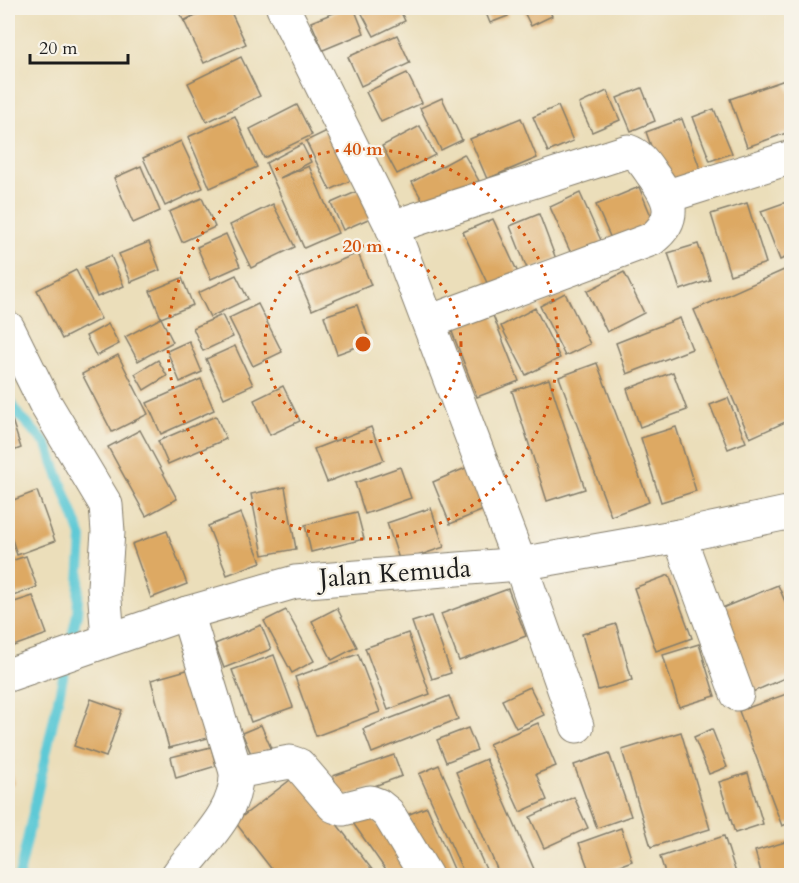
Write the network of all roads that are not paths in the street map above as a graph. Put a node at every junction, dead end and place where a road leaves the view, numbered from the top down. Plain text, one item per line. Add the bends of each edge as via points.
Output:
1 (283, 8) edge
2 (792, 157) edge
3 (668, 196) junction
4 (392, 227) junction
5 (429, 322) junction
6 (8, 328) edge
7 (792, 512) edge
8 (679, 536) junction
9 (520, 564) junction
10 (187, 614) junction
11 (102, 641) junction
12 (8, 675) edge
13 (737, 694) dead end
14 (577, 726) dead end
15 (236, 772) junction
16 (177, 876) edge
17 (426, 876) edge

1 - 4 street
2 - 3 street
3 - 4 street via 639,155 628,151
3 - 5 street via 669,218 664,229 652,239
4 - 5 street
5 - 9 street
6 - 11 street via 45,404 106,505
7 - 8 street, Jalan Kemuda
8 - 9 street, Jalan Kemuda
8 - 13 street
9 - 10 street, Jalan Kemuda via 295,582
9 - 14 street
10 - 11 street, Jalan Kemuda
10 - 15 street
11 - 12 street, Jalan Kemuda
15 - 16 street via 235,788 221,820
15 - 17 street via 290,762 299,765 334,806 343,809 370,802 378,805 388,813

